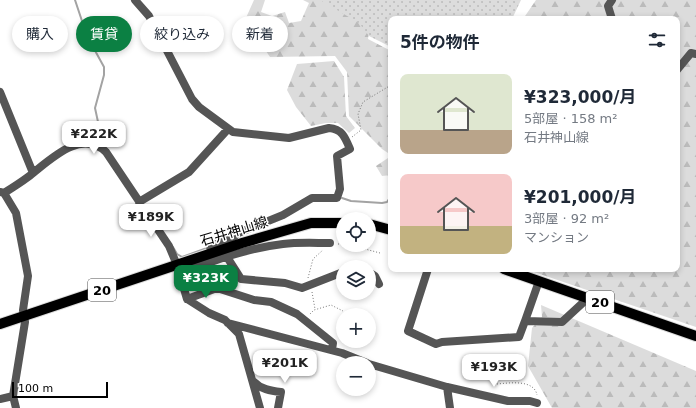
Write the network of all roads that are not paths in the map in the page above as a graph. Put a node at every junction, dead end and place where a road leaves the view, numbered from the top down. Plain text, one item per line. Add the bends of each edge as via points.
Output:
1 (135, 0) edge
2 (612, 0) edge
3 (611, 16) edge
4 (696, 54) edge
5 (680, 66) edge
6 (1, 96) edge
7 (228, 129) junction
8 (28, 160) junction
9 (48, 162) junction
10 (33, 173) junction
11 (2, 193) edge
12 (141, 201) junction
13 (336, 224) edge
14 (376, 226) edge
15 (388, 229) edge
16 (330, 243) road end
17 (212, 252) junction
18 (227, 257) junction
19 (178, 269) junction
20 (427, 272) edge
21 (513, 272) edge
22 (336, 275) edge
23 (376, 278) edge
24 (539, 281) junction
25 (379, 284) dead end
26 (588, 298) junction
27 (187, 299) junction
28 (24, 316) junction
29 (526, 321) junction
30 (226, 323) junction
31 (0, 324) edge
32 (696, 336) edge
33 (332, 350) junction
34 (349, 356) edge
35 (376, 365) edge
36 (253, 381) junction
37 (448, 387) junction
38 (13, 396) junction
39 (0, 399) edge
40 (536, 403) road end
41 (16, 408) edge
42 (260, 408) edge
43 (278, 408) edge
44 (450, 408) edge

1 - 7 street via 149,16 192,99
2 - 3 street via 608,6
4 - 5 street via 691,53
6 - 8 street
7 - 12 street via 189,172
7 - 17 street via 288,138 329,128 340,131 350,148 337,156 340,189 337,198 312,198 283,215 210,247
8 - 9 street via 34,163
8 - 10 street
9 - 10 street
9 - 12 street via 72,146 82,143 94,144 106,152
10 - 11 street
11 - 28 street via 16,213 28,271
12 - 19 street via 169,246
13 - 17 main road, 石井神山線 / 20 via 311,223
14 - 15 main road
16 - 18 street via 284,243
17 - 19 main road, 石井神山線 / 20
18 - 19 street
18 - 22 street via 240,279 285,283 302,288
19 - 27 street
19 - 28 main road, 石井神山線 / 20
20 - 29 street via 408,331 436,344 519,337
21 - 24 main road, 20
23 - 25 street
24 - 26 main road, 20
24 - 29 street
26 - 29 street via 562,322
26 - 32 main road, 20
27 - 30 street
27 - 33 street via 217,288 254,300 271,302 297,314 333,343
28 - 31 main road, 石井神山線 / 20
28 - 38 street
30 - 33 street
30 - 36 street via 239,334
33 - 34 street
35 - 37 street
36 - 42 street
36 - 43 street via 264,388 281,392
37 - 40 street via 508,401
37 - 44 street
38 - 39 street
38 - 41 street

